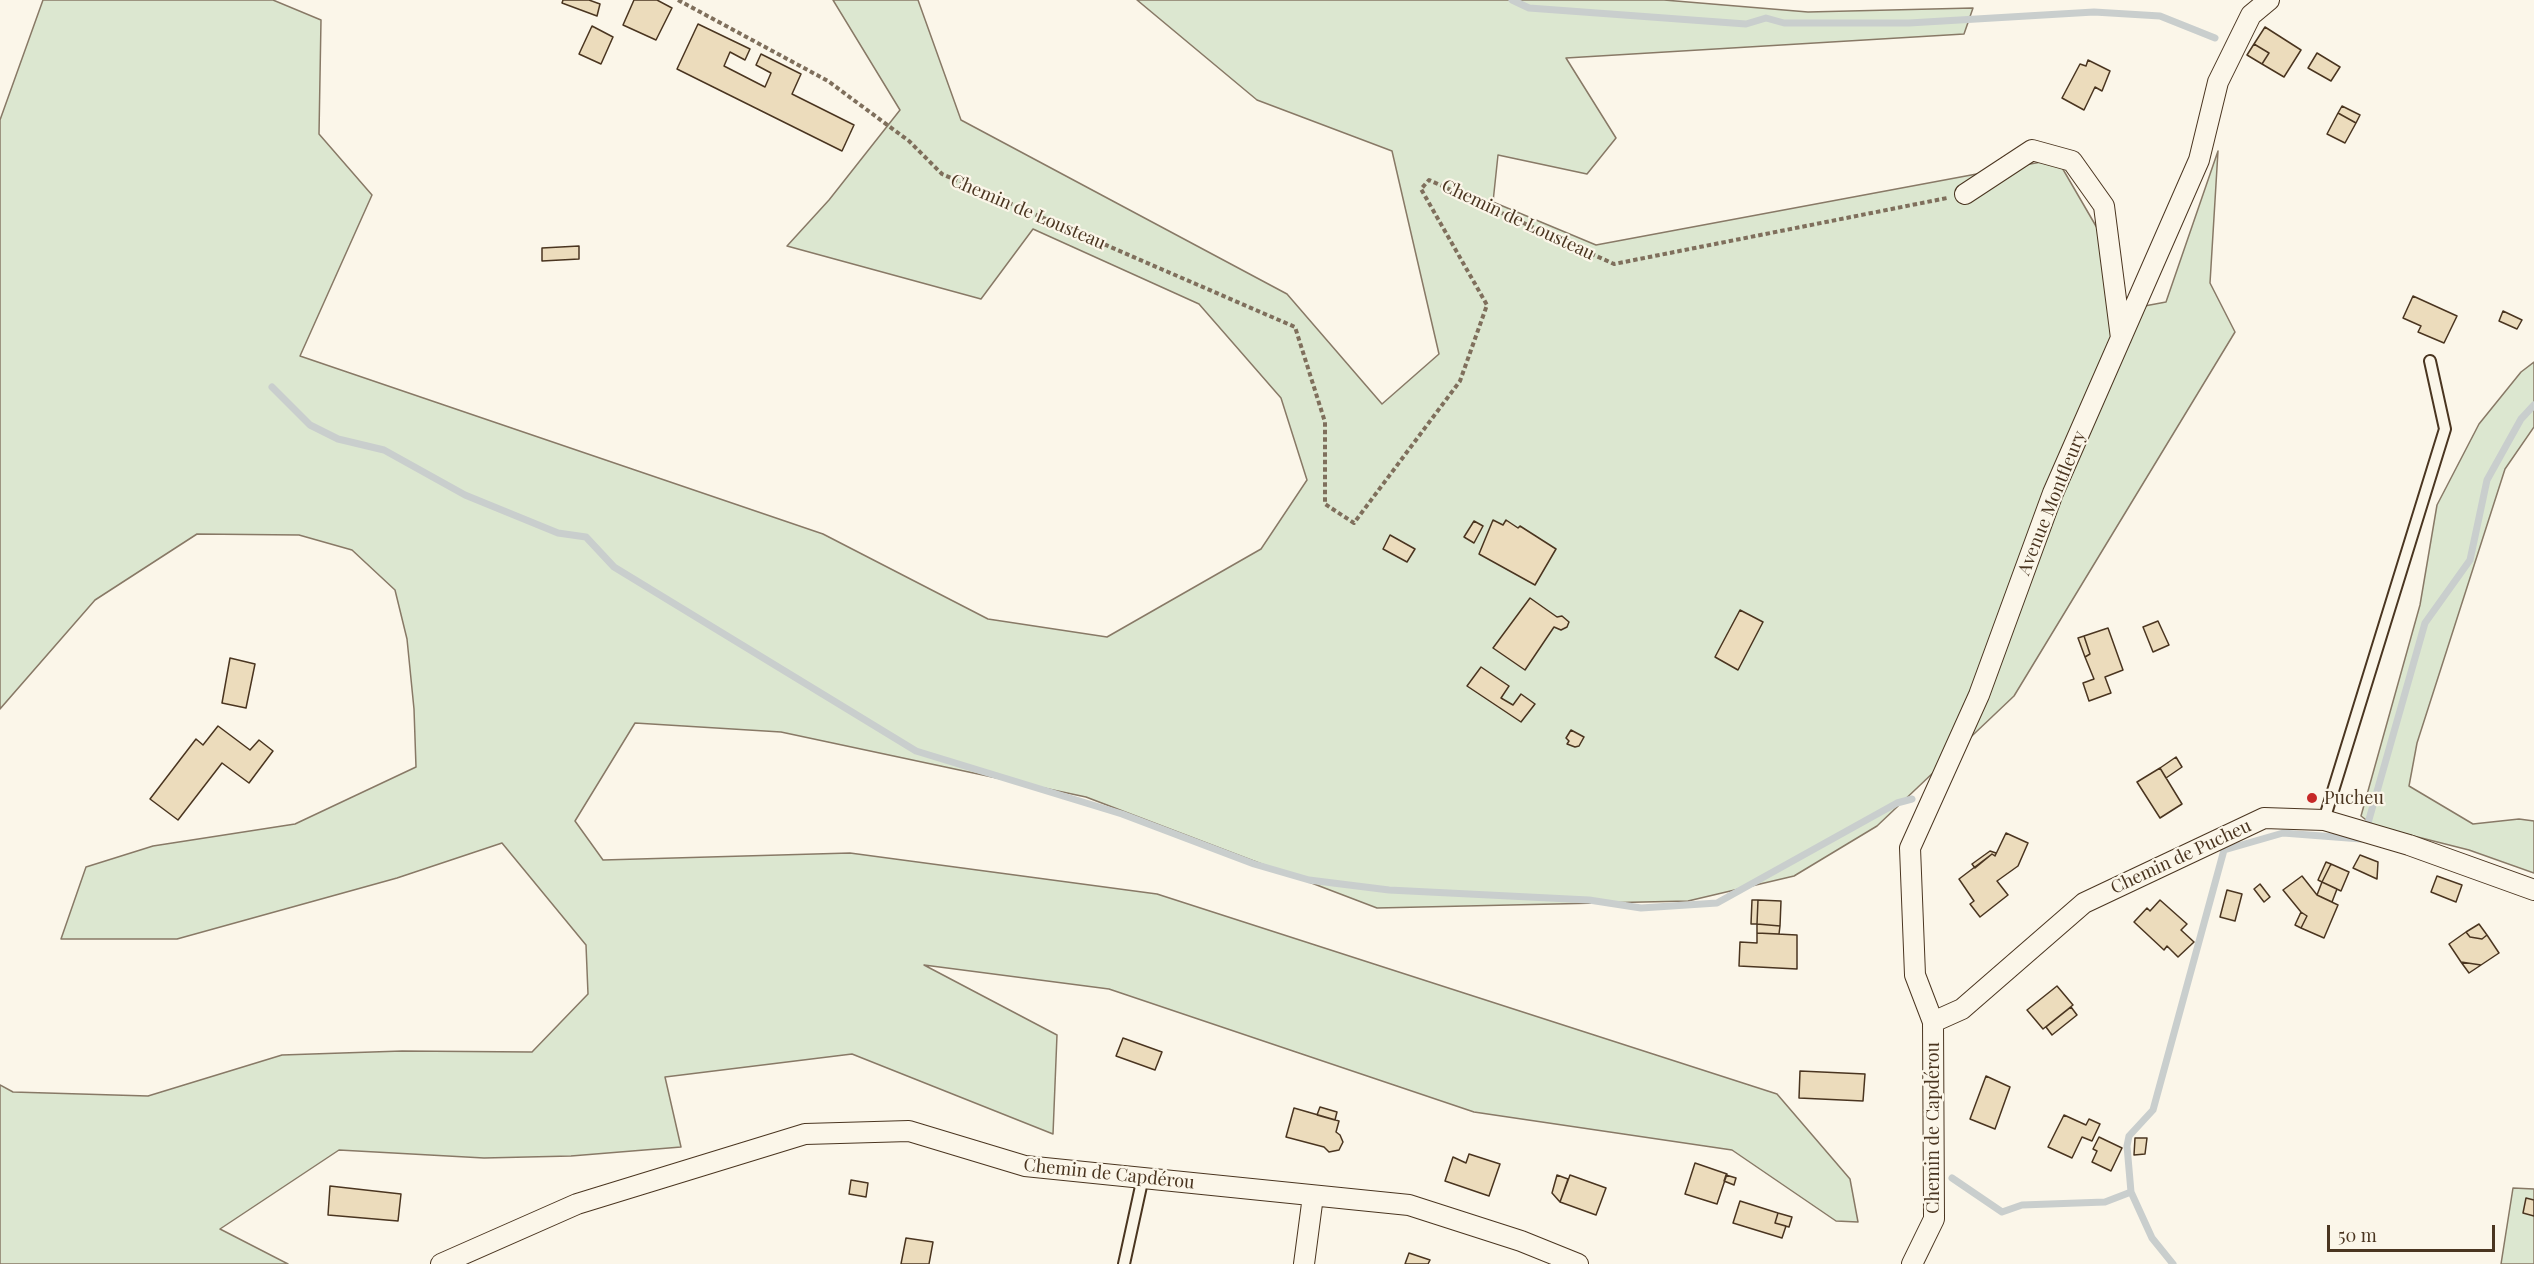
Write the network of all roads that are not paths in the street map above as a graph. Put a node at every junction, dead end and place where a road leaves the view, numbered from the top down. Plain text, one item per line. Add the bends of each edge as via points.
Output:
1 (2269, 0) edge
2 (1965, 194) road end
3 (2121, 338) junction
4 (2430, 361) dead end
5 (2324, 820) junction
6 (2534, 890) edge
7 (1933, 1022) junction
8 (1143, 1178) junction
9 (1313, 1196) junction
10 (441, 1264) edge
11 (1124, 1264) edge
12 (1304, 1264) edge
13 (1578, 1264) edge
14 (1912, 1264) edge

1 - 3 street, Avenue Montfleury via 2251,15 2218,82 2199,160
2 - 3 street via 2032,150 2072,161 2104,206
3 - 7 street, Avenue Montfleury via 2053,493 1980,695 1910,848 1915,975
4 - 5 lane via 2445,429
5 - 6 street, Chemin de Pucheu via 2409,845
5 - 7 street, Chemin de Pucheu via 2264,818 2084,903 1962,1009
7 - 14 street, Chemin de Capdérou via 1934,1219
8 - 9 street, Chemin de Capdérou
8 - 10 street, Chemin de Capdérou via 1025,1166 909,1131 805,1134 577,1204
8 - 11 lane
9 - 12 street
9 - 13 street, Chemin de Capdérou via 1409,1205

